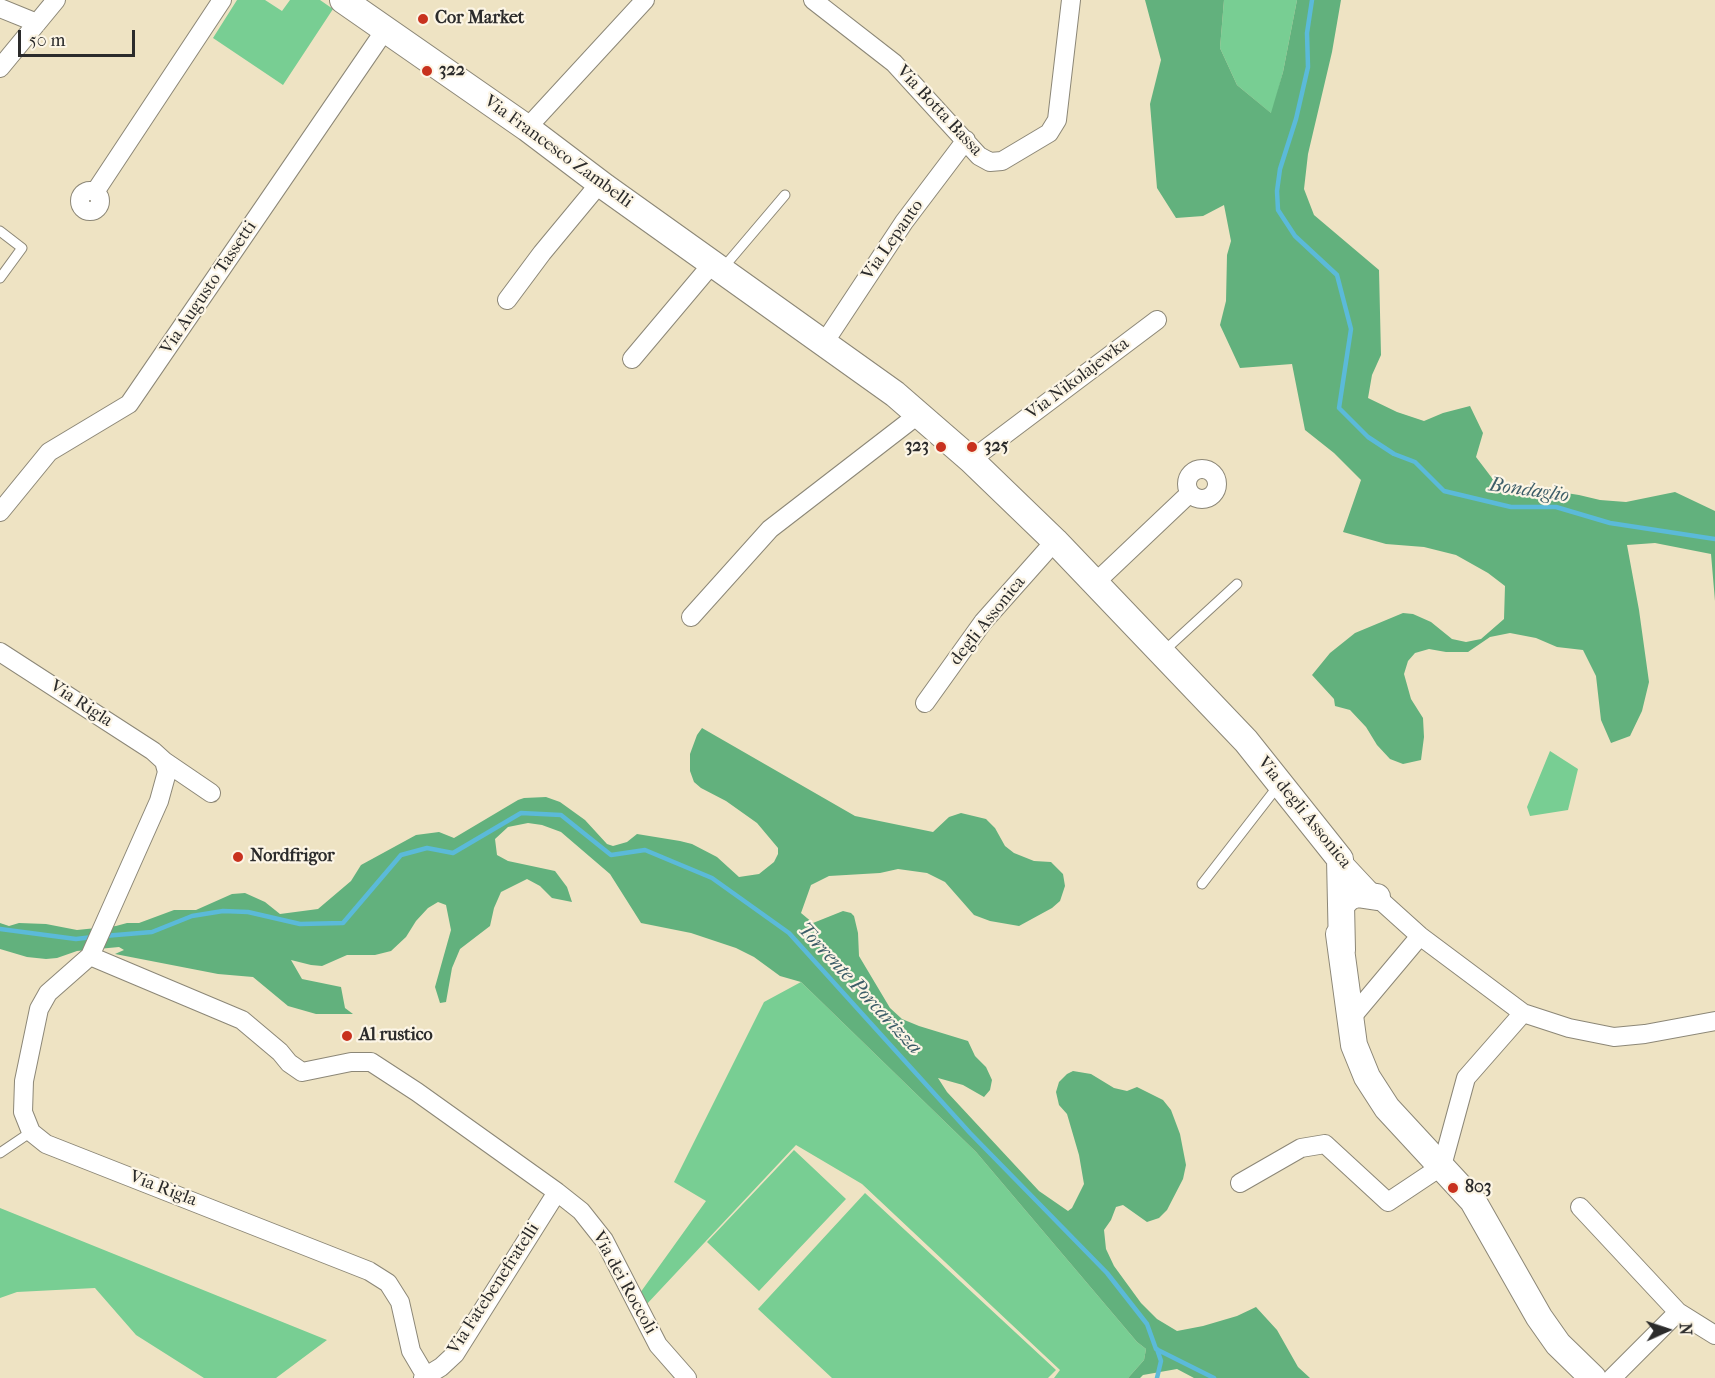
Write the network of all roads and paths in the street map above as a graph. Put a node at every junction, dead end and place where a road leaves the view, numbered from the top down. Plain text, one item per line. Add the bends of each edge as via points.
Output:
1 (56, 0) edge
2 (222, 0) edge
3 (343, 0) edge
4 (645, 0) edge
5 (813, 0) edge
6 (1071, 0) edge
7 (0, 8) edge
8 (37, 23) junction
9 (385, 30) junction
10 (0, 68) edge
11 (527, 128) junction
12 (966, 140) junction
13 (600, 183) junction
14 (95, 192) dead end
15 (785, 195) dead end
16 (0, 231) edge
17 (717, 267) junction
18 (0, 278) edge
19 (507, 300) dead end
20 (1157, 320) dead end
21 (824, 343) junction
22 (632, 359) dead end
23 (919, 414) junction
24 (968, 457) junction
25 (1190, 493) dead end
26 (0, 512) edge
27 (1055, 541) junction
28 (1095, 583) junction
29 (1238, 584) dead end
30 (691, 617) dead end
31 (0, 652) edge
32 (1162, 653) junction
33 (925, 703) dead end
34 (164, 761) junction
35 (1280, 784) junction
36 (211, 794) dead end
37 (1333, 851) junction
38 (1202, 884) dead end
39 (1377, 897) junction
40 (1342, 904) junction
41 (1420, 936) junction
42 (96, 943) junction
43 (1342, 950) junction
44 (1523, 1013) junction
45 (1352, 1017) junction
46 (1715, 1021) edge
47 (31, 1132) junction
48 (0, 1153) edge
49 (1442, 1166) junction
50 (1240, 1183) dead end
51 (557, 1192) junction
52 (1580, 1207) dead end
53 (1678, 1312) junction
54 (1715, 1335) edge
55 (425, 1377) edge
56 (687, 1378) edge
57 (1593, 1378) edge
58 (1612, 1378) edge

1 - 8 street
2 - 14 street
3 - 9 main road, Via Francesco Zambelli
4 - 11 street
5 - 12 street, Via Botta Bassa via 894,63
6 - 12 street, Via Botta Bassa via 1057,120 1049,133 1002,161 990,162 979,156
7 - 8 street
8 - 10 street
9 - 11 main road, Via Francesco Zambelli
9 - 26 street, Via Augusto Tassetti via 129,404 49,453
11 - 13 main road, Via Francesco Zambelli
12 - 21 street, Via Lepanto via 904,222
13 - 17 main road, Via Francesco Zambelli
13 - 19 street
15 - 17 lane
16 - 18 lane via 22,248
17 - 21 main road, Via Francesco Zambelli
17 - 22 street
20 - 24 street, Via Nikolajewka
21 - 23 main road, Via Francesco Zambelli
23 - 24 main road, Via Francesco Zambelli
23 - 30 street via 770,529
24 - 27 main road, Via degli Assonica
25 - 28 street
27 - 28 main road, Via degli Assonica
27 - 33 street, degli Assonica via 983,622
28 - 32 main road, Via degli Assonica
29 - 32 lane
31 - 34 street, Via Rigla
32 - 35 main road, Via degli Assonica via 1246,741
34 - 36 street, Via Rigla
34 - 42 street via 167,772 159,801
35 - 37 main road, Via degli Assonica
35 - 38 lane
37 - 39 street, Via degli Assonica
37 - 40 main road
37 - 43 main road via 1324,857
39 - 40 main road via 1357,894
39 - 41 street, Via degli Assonica
40 - 43 main road
41 - 44 street, Via degli Assonica
41 - 45 street
42 - 47 street via 48,993 39,1009 24,1081 23,1112
42 - 51 street via 242,1020 302,1072 351,1062 370,1062 387,1071
43 - 45 main road
44 - 46 street, Via degli Assonica via 1569,1028 1614,1036
44 - 49 street via 1466,1078
45 - 49 main road via 1354,1045 1367,1077 1387,1108
47 - 48 lane
47 - 55 street, Via Rigla via 46,1144 369,1271 388,1283 400,1302 411,1351
49 - 50 street via 1388,1202 1325,1144 1301,1148
49 - 57 main road via 1473,1201 1558,1344
51 - 55 street, Via Fatebenefratelli via 456,1354
51 - 56 street, Via dei Roccoli via 580,1211 604,1240 658,1346
52 - 53 street
53 - 54 street
53 - 58 street

